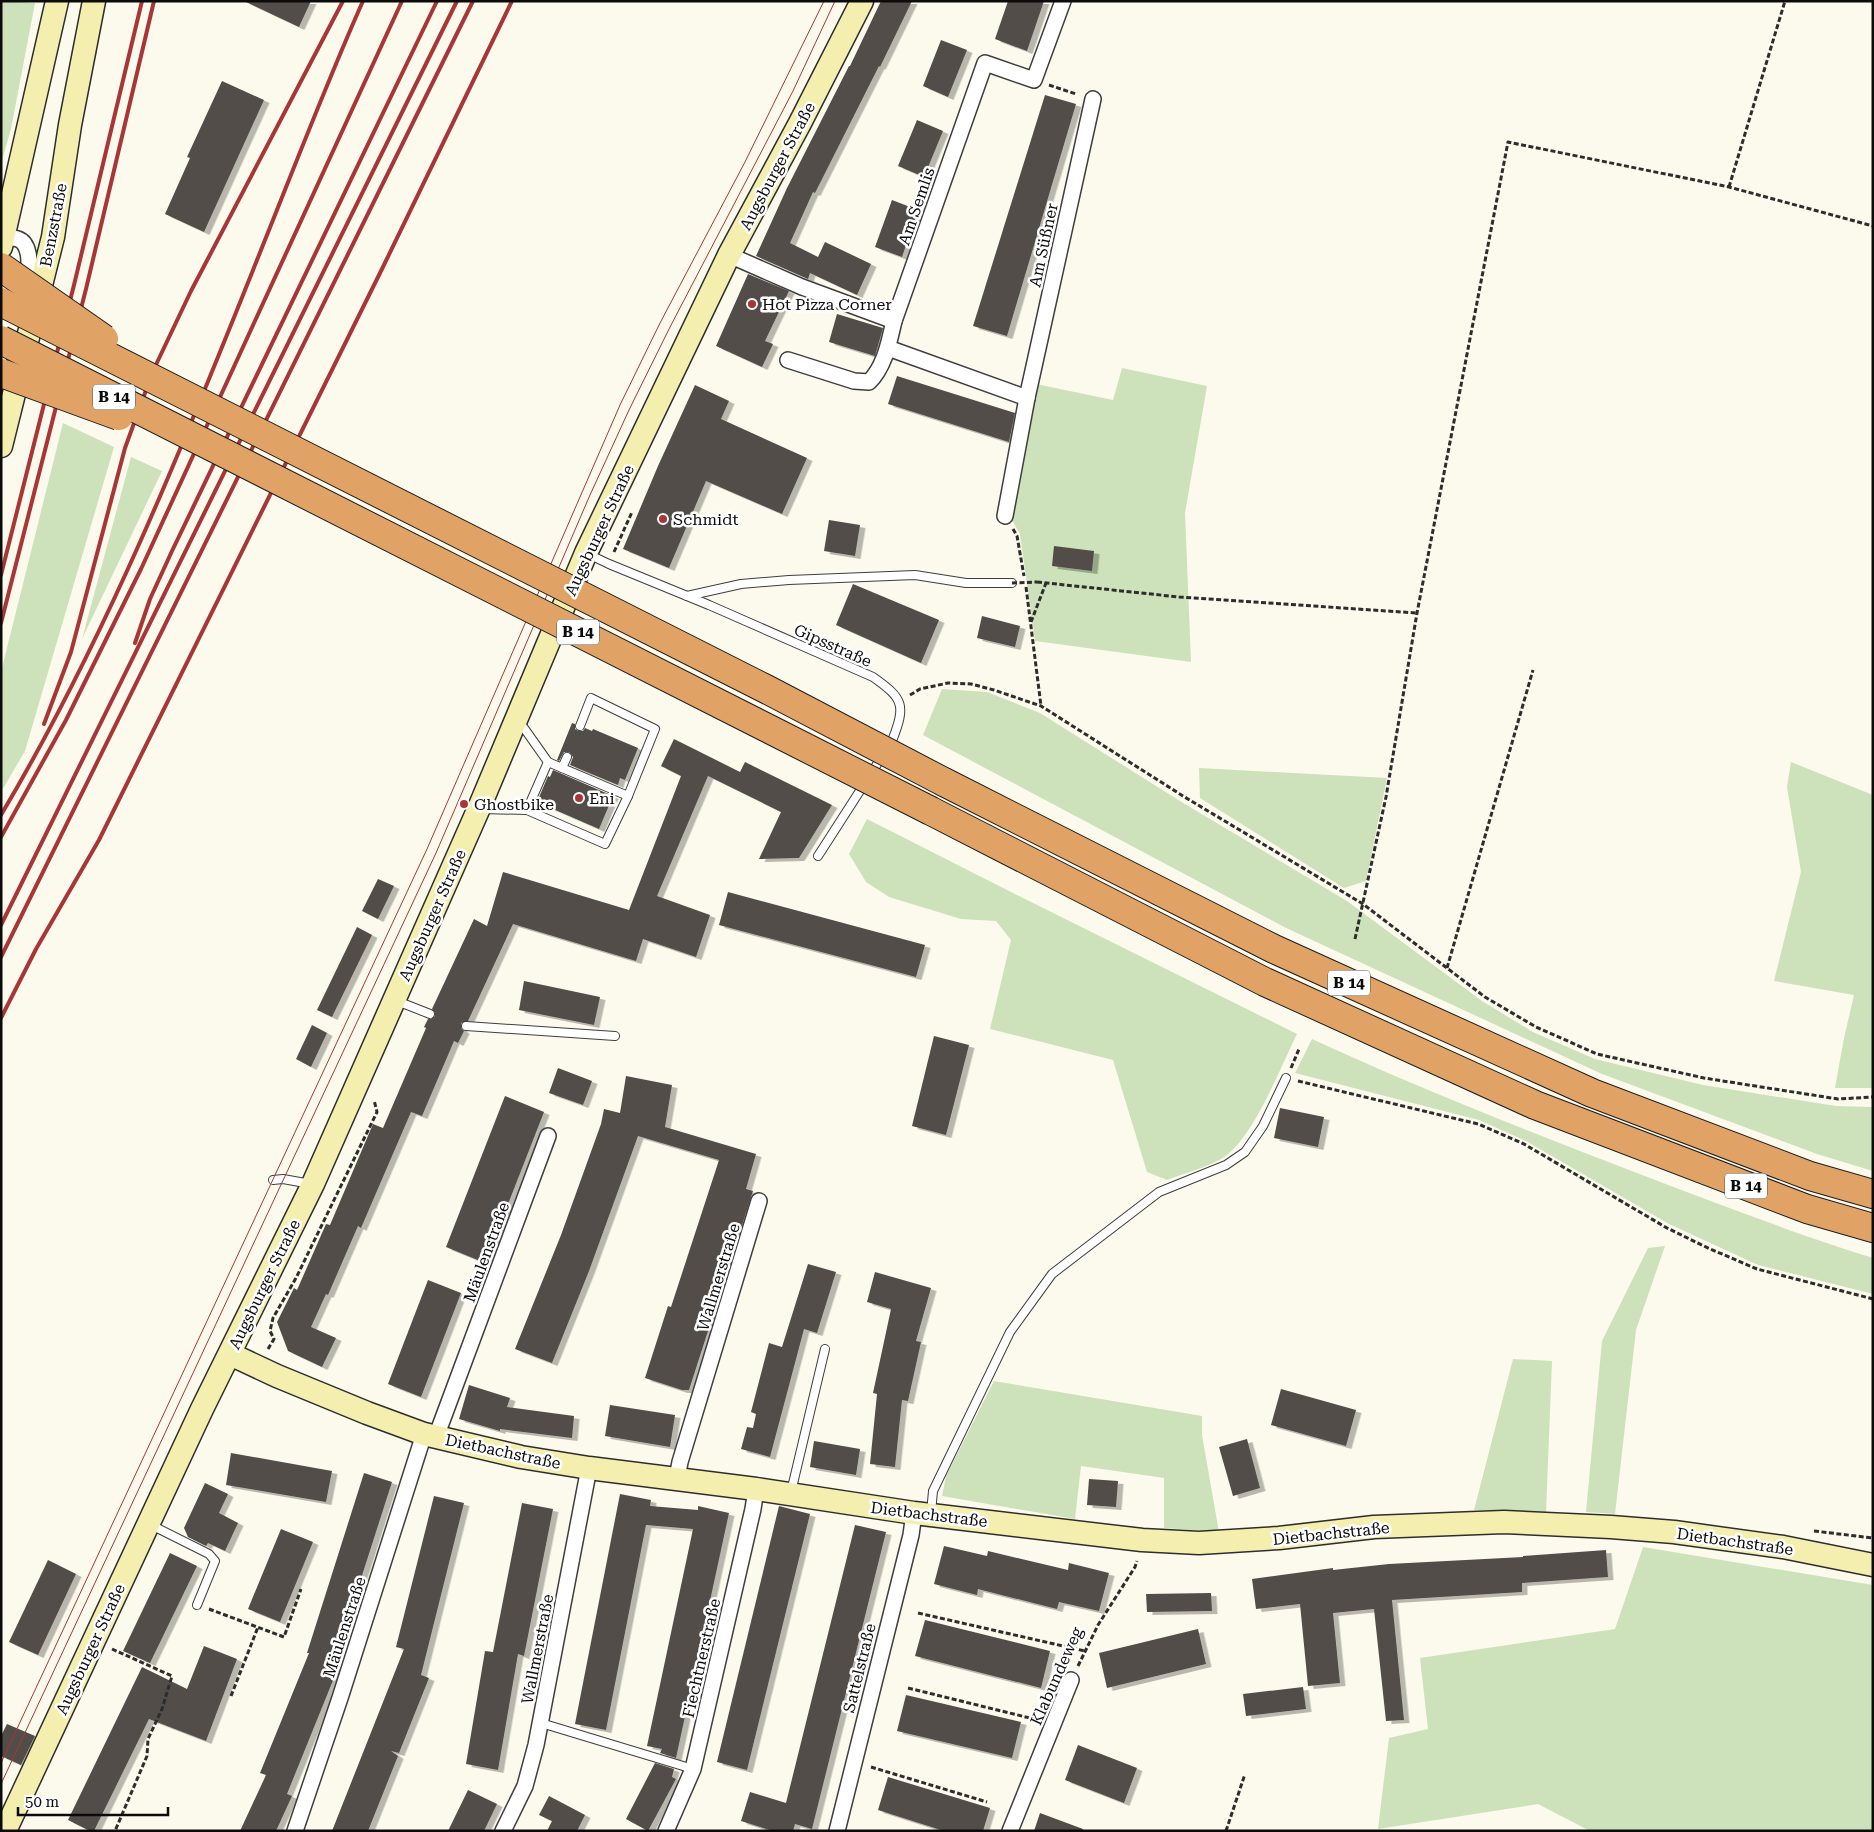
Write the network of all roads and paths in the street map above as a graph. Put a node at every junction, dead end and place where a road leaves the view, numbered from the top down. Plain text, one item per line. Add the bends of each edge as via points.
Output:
1 (57, 1) edge
2 (94, 1) edge
3 (862, 1) edge
4 (1063, 1) edge
5 (1785, 1) edge
6 (1034, 80) junction
7 (1093, 99) joint
8 (1728, 187) junction
9 (1873, 226) edge
10 (2, 249) edge
11 (729, 255) junction
12 (38, 298) junction
13 (1, 302) edge
14 (894, 321) junction
15 (1, 340) edge
16 (888, 348) junction
17 (788, 360) dead end
18 (1, 373) edge
19 (188, 397) junction
20 (1027, 398) junction
21 (1, 446) edge
22 (226, 454) junction
23 (632, 510) dead end
24 (1005, 516) joint
25 (586, 553) junction
26 (608, 564) junction
27 (1012, 582) joint
28 (1046, 583) junction
29 (687, 596) junction
30 (1417, 612) junction
31 (1030, 622) junction
32 (1533, 670) dead end
33 (899, 701) junction
34 (1041, 706) junction
35 (517, 718) junction
36 (580, 726) dead end
37 (567, 757) dead end
38 (548, 762) junction
39 (562, 768) junction
40 (628, 796) junction
41 (479, 808) junction
42 (527, 810) junction
43 (818, 856) dead end
44 (1363, 904) junction
45 (1356, 939) dead end
46 (1447, 968) junction
47 (395, 1000) junction
48 (430, 1014) dead end
49 (466, 1026) dead end
50 (615, 1036) dead end
51 (1299, 1049) dead end
52 (1286, 1078) junction
53 (377, 1092) dead end
54 (1873, 1097) edge
55 (548, 1136) dead end
56 (273, 1180) dead end
57 (313, 1184) junction
58 (1873, 1194) edge
59 (759, 1201) dead end
60 (1873, 1228) edge
61 (1873, 1299) edge
62 (825, 1348) dead end
63 (230, 1354) junction
64 (259, 1368) junction
65 (430, 1436) junction
66 (589, 1468) junction
67 (677, 1478) junction
68 (756, 1489) junction
69 (790, 1494) junction
70 (922, 1514) junction
71 (148, 1524) junction
72 (1142, 1540) junction
73 (1873, 1565) edge
74 (301, 1589) dead end
75 (197, 1605) joint
76 (918, 1613) dead end
77 (258, 1627) junction
78 (94, 1640) junction
79 (1085, 1651) junction
80 (1071, 1680) joint
81 (908, 1688) dead end
82 (231, 1696) dead end
83 (540, 1723) junction
84 (1053, 1724) junction
85 (854, 1762) junction
86 (693, 1769) junction
87 (1245, 1774) dead end
88 (987, 1802) dead end
89 (7, 1830) edge
90 (115, 1831) edge
91 (295, 1831) edge
92 (503, 1831) edge
93 (666, 1831) edge
94 (837, 1831) edge
95 (1010, 1831) edge
96 (1226, 1831) edge

1 - 10 main road
2 - 12 main road, Benzstraße via 53,237
3 - 11 main road, Augsburger Straße
4 - 6 street
5 - 8 path
6 - 7 path
6 - 14 street, Am Semlis via 985,63
7 - 20 street, Am Süßner
8 - 9 path
8 - 30 path via 1508,142
10 - 12 street via 15,237 23,241
10 - 19 highway, B 14, bridge
11 - 14 street via 802,288
11 - 25 main road, Augsburger Straße
12 - 21 main road, Benzstraße
13 - 19 highway, B 14, bridge
14 - 16 street
15 - 22 highway, B 14, bridge
16 - 17 street via 878,373 869,382
16 - 20 street
18 - 22 highway, B 14, bridge
19 - 58 highway, B 14, bridge via 1274,949 1592,1093 1810,1176
20 - 24 street, Am Süßner
22 - 60 highway, B 14, bridge via 1265,982 1536,1105 1807,1209
23 - 26 path
24 - 31 path via 1017,536
25 - 26 lane, Gipsstraße
25 - 35 main road, Augsburger Straße
26 - 29 lane, Gipsstraße
27 - 28 path, bridge
27 - 29 lane via 966,583 915,575 809,579 741,584
28 - 30 path via 1179,598
28 - 31 path
29 - 33 lane, Gipsstraße via 873,677 891,690
30 - 44 path via 1386,797
31 - 34 path
32 - 46 path
33 - 34 path via 920,689 948,683 971,684
33 - 43 lane via 899,722 892,741
34 - 44 path
35 - 38 lane
35 - 41 main road, Augsburger Straße
36 - 40 lane via 591,698 656,729
37 - 39 lane
38 - 39 lane
38 - 42 lane
39 - 40 lane
40 - 42 lane via 605,844
41 - 42 lane
41 - 47 main road, Augsburger Straße
44 - 45 path
44 - 46 path
46 - 54 path via 1485,997 1536,1027 1597,1054 1704,1078 1838,1099
47 - 48 lane
47 - 57 main road, Augsburger Straße
49 - 50 lane
51 - 52 path
52 - 61 path via 1478,1124 1524,1144 1667,1228 1708,1248 1757,1268
52 - 70 lane via 1262,1126 1244,1152 1226,1165 1159,1192 1052,1274 1010,1332
53 - 64 path via 374,1100 377,1112 296,1278 273,1318 270,1331 274,1339
55 - 65 street, Mäulenstraße
56 - 57 lane
57 - 63 main road, Augsburger Straße
59 - 67 street, Wallmerstraße
62 - 69 lane
63 - 64 main road, Dietbachstraße
63 - 71 main road, Augsburger Straße
64 - 65 main road, Dietbachstraße via 367,1414
65 - 66 main road, Dietbachstraße via 521,1457
65 - 91 street, Mäulenstraße
66 - 67 main road, Dietbachstraße
66 - 83 street, Wallmerstraße
67 - 68 main road, Dietbachstraße
68 - 69 main road, Dietbachstraße
68 - 86 street, Fiechtnerstraße
69 - 70 main road, Dietbachstraße
70 - 72 main road, Dietbachstraße
70 - 85 street, Sattelstraße via 911,1534
71 - 75 lane via 209,1554 215,1561
71 - 78 main road, Augsburger Straße
72 - 73 main road, Dietbachstraße via 1199,1543 1374,1527 1504,1522 1674,1532
72 - 79 path, Klabundeweg via 1135,1567
74 - 77 path via 284,1637
75 - 77 path
76 - 79 path
77 - 82 path
78 - 89 main road, Augsburger Straße
78 - 90 path via 172,1676 162,1710 148,1739 147,1756
79 - 80 path, Klabundeweg
80 - 84 street, Klabundeweg
81 - 84 path
83 - 86 lane
83 - 92 street, Wallmerstraße via 525,1786
84 - 95 street, Klabundeweg
85 - 88 path
85 - 94 street, Sattelstraße
86 - 93 street, Fiechtnerstraße
87 - 96 path

